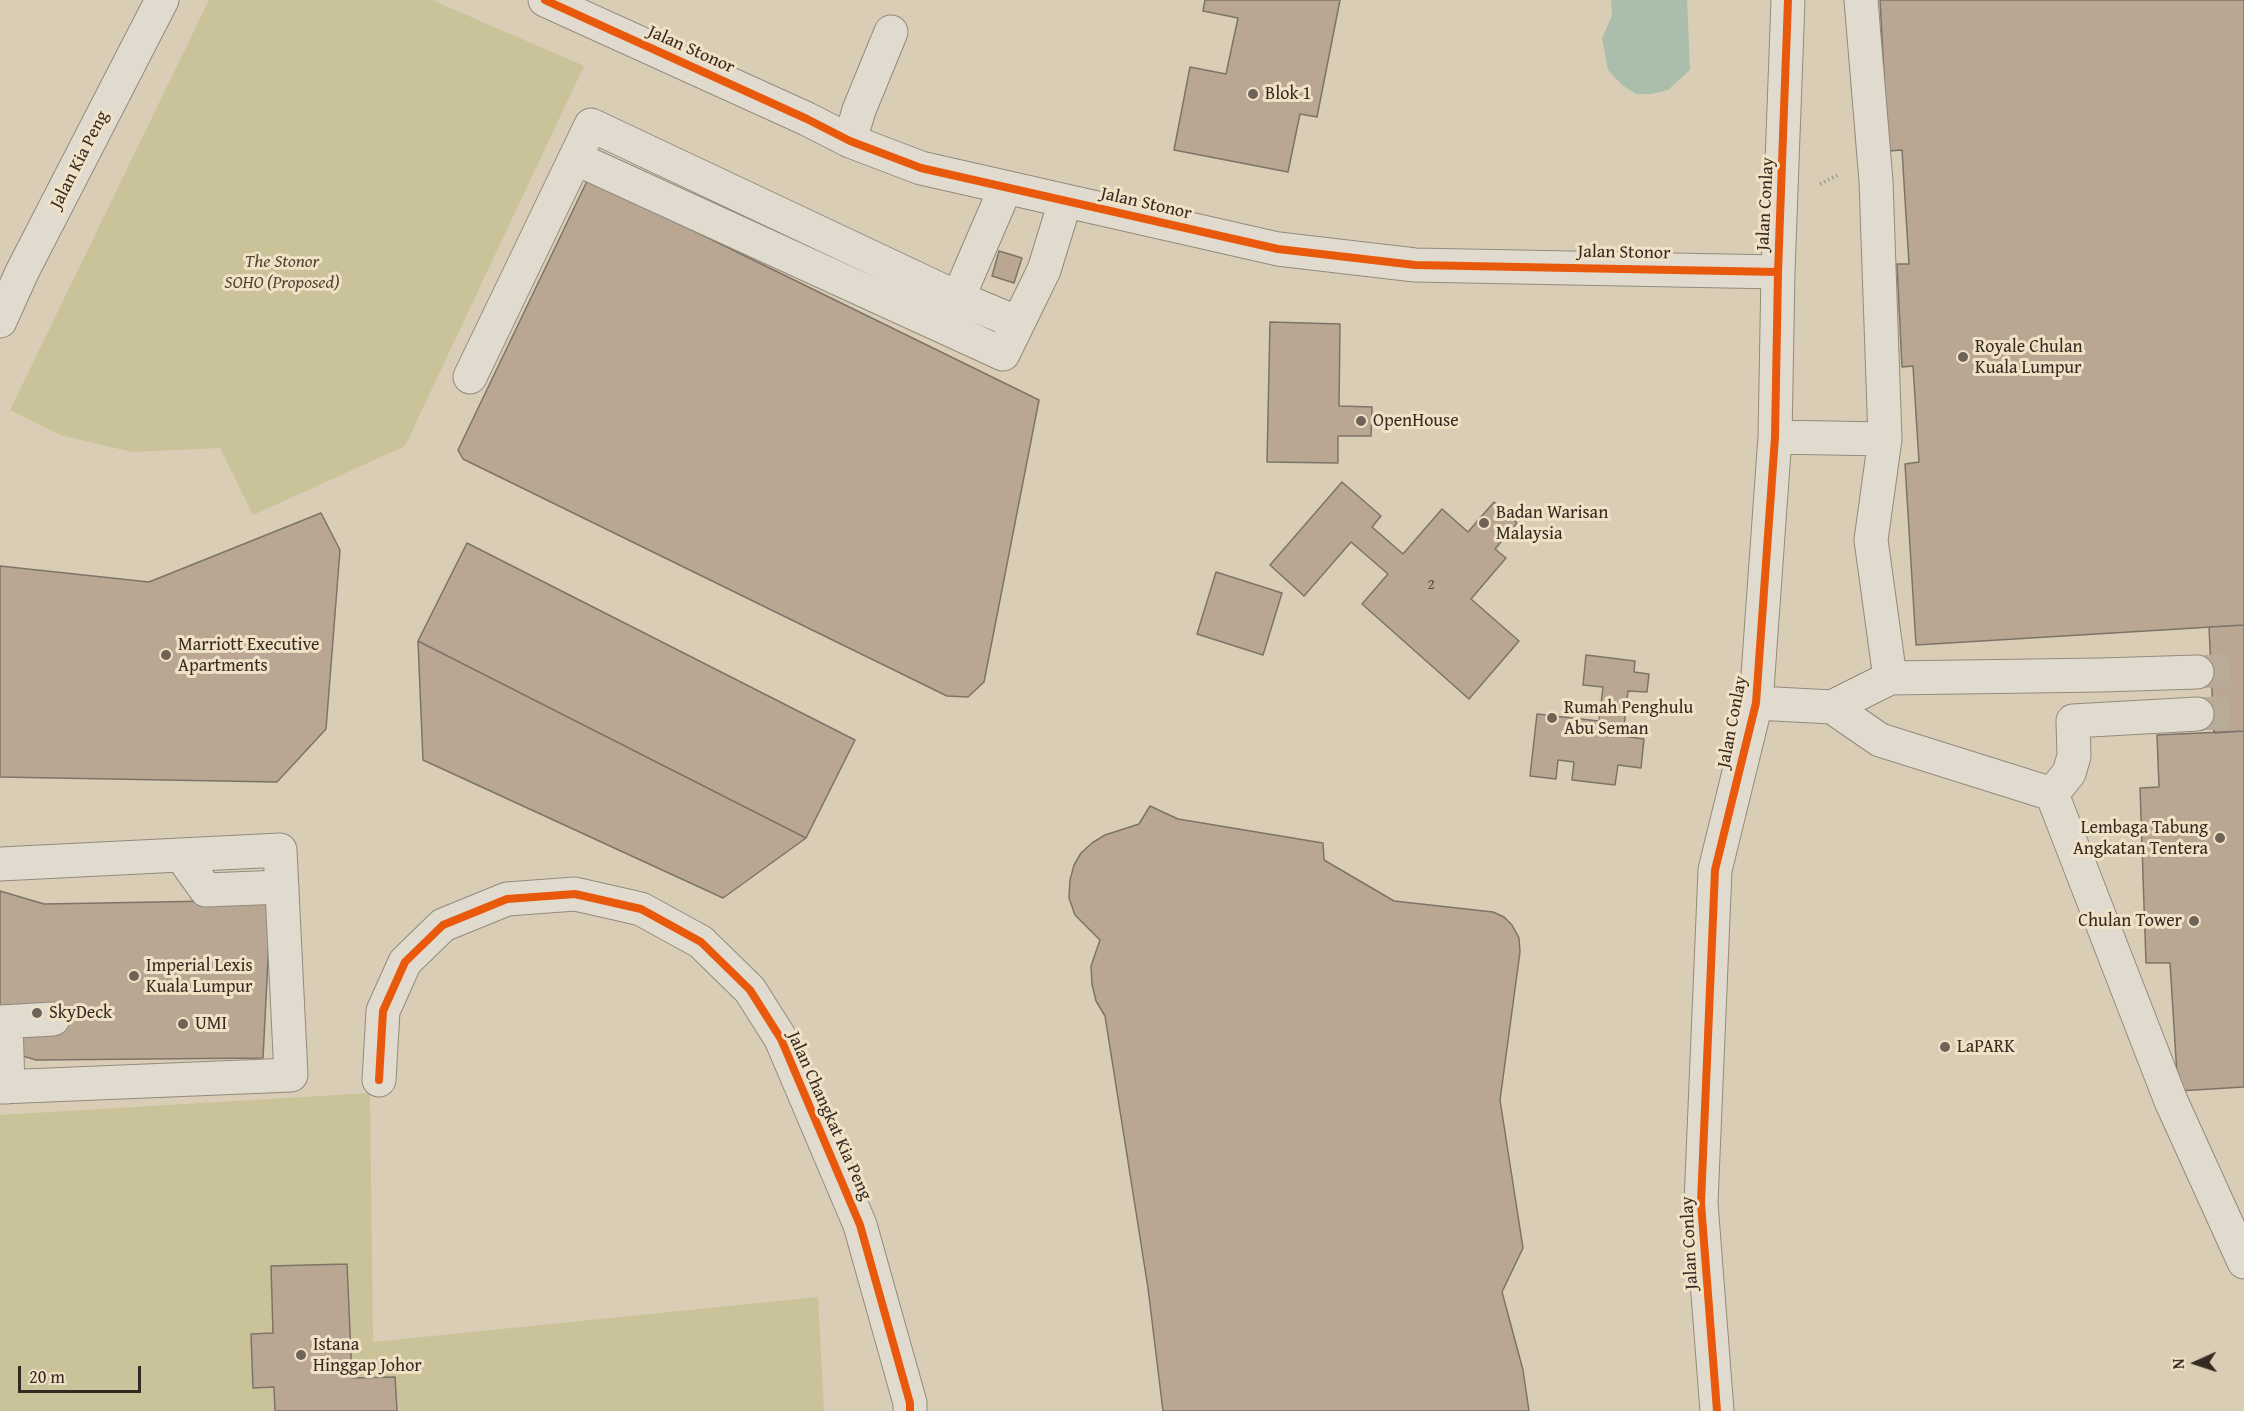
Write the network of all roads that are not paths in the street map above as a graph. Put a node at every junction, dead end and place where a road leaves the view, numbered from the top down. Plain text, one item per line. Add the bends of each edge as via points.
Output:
1 (544, 0) edge
2 (1788, 0) edge
3 (1861, 0) edge
4 (156, 6) edge
5 (891, 32) dead end
6 (850, 141) junction
7 (575, 158) junction
8 (1005, 189) junction
9 (1065, 202) junction
10 (1778, 272) junction
11 (958, 298) junction
12 (0, 321) edge
13 (1018, 323) junction
14 (470, 377) dead end
15 (1775, 437) junction
16 (1885, 439) junction
17 (2197, 672) tunnel mouth
18 (1890, 678) junction
19 (1756, 703) junction
20 (1832, 707) junction
21 (2197, 714) tunnel mouth
22 (2052, 794) junction
23 (0, 864) edge
24 (52, 1019) dead end
25 (3, 1022) edge
26 (379, 1080) dead end
27 (4, 1087) edge
28 (2244, 1262) edge
29 (910, 1411) edge
30 (1717, 1411) edge

1 - 6 street, Jalan Stonor
2 - 10 street, Jalan Conlay
3 - 16 street via 1876,181
4 - 12 street, Jalan Kia Peng
5 - 6 street
6 - 8 street, Jalan Stonor via 921,168
7 - 11 street via 591,125
7 - 13 street via 1003,354
7 - 14 street
8 - 9 street, Jalan Stonor
8 - 11 street
9 - 10 street, Jalan Stonor via 1278,249 1340,258 1415,265
9 - 13 street via 1044,270
10 - 15 street, Jalan Conlay
11 - 13 street
15 - 16 street
15 - 19 street, Jalan Conlay
16 - 18 street via 1871,540
17 - 18 street
18 - 20 street
19 - 20 street
19 - 30 street, Jalan Conlay via 1715,870 1701,1203
20 - 22 street via 1880,740
21 - 22 street via 2073,721 2074,756 2069,773
22 - 28 street via 2171,1101
23 - 27 street via 280,850 291,1075
24 - 25 street
25 - 27 street
26 - 29 street, Jalan Changkat Kia Peng via 383,1011 405,962 443,925 507,899 575,894 641,909 701,942 750,990 781,1039 860,1225

